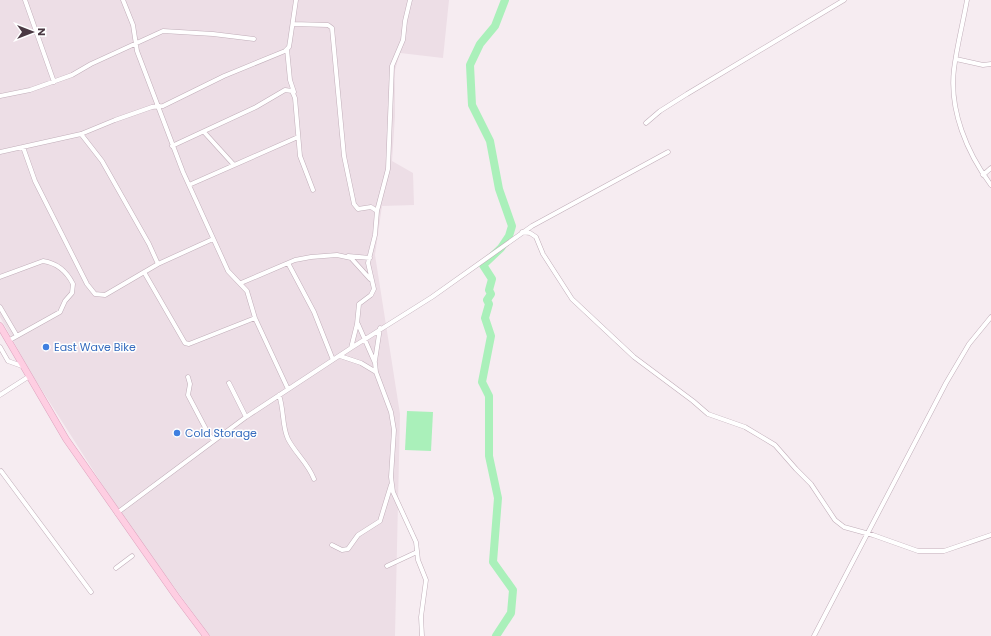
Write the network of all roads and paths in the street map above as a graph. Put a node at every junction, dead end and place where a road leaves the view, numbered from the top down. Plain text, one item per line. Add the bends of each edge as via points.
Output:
1 (25, 0) edge
2 (124, 0) edge
3 (296, 0) edge
4 (410, 0) edge
5 (844, 0) edge
6 (967, 0) edge
7 (293, 24) junction
8 (254, 39) dead end
9 (136, 44) junction
10 (287, 49) junction
11 (956, 59) junction
12 (991, 64) edge
13 (54, 82) junction
14 (294, 93) junction
15 (0, 96) edge
16 (157, 107) junction
17 (646, 123) dead end
18 (204, 132) junction
19 (81, 134) junction
20 (298, 137) junction
21 (172, 146) junction
22 (23, 147) junction
23 (0, 152) edge
24 (668, 152) dead end
25 (234, 165) junction
26 (991, 168) edge
27 (984, 175) junction
28 (189, 185) junction
29 (991, 185) edge
30 (313, 190) dead end
31 (377, 211) junction
32 (522, 232) junction
33 (213, 239) junction
34 (346, 256) junction
35 (370, 258) junction
36 (288, 263) junction
37 (158, 264) junction
38 (144, 272) junction
39 (0, 277) edge
40 (372, 282) junction
41 (241, 283) junction
42 (0, 307) edge
43 (991, 317) edge
44 (255, 318) junction
45 (357, 324) junction
46 (0, 326) edge
47 (380, 328) junction
48 (17, 336) junction
49 (365, 338) junction
50 (8, 341) junction
51 (0, 347) edge
52 (351, 348) junction
53 (340, 356) junction
54 (333, 360) junction
55 (375, 363) junction
56 (22, 366) junction
57 (376, 372) junction
58 (28, 377) junction
59 (188, 377) dead end
60 (229, 384) dead end
61 (288, 389) junction
62 (0, 395) edge
63 (279, 395) junction
64 (246, 417) junction
65 (214, 440) junction
66 (1, 471) dead end
67 (314, 479) dead end
68 (391, 485) junction
69 (117, 513) junction
70 (867, 534) junction
71 (991, 534) edge
72 (332, 545) dead end
73 (417, 552) junction
74 (132, 556) dead end
75 (387, 566) dead end
76 (116, 568) dead end
77 (91, 592) dead end
78 (206, 636) edge
79 (422, 636) edge
80 (814, 636) edge

1 - 13 street
2 - 9 street via 131,17
3 - 7 street
4 - 31 street via 403,40 392,66 388,170
5 - 17 street via 687,94
6 - 11 street
7 - 10 street
7 - 31 street via 328,25 332,28 344,156 354,204 358,209 371,207
8 - 9 street via 172,30 162,31
9 - 13 street
9 - 16 street
10 - 14 street
10 - 16 street
11 - 12 street via 983,65
11 - 27 street via 954,101 962,132
13 - 15 street
14 - 18 street via 285,90
14 - 20 street
16 - 19 street
16 - 21 street
18 - 21 street
18 - 25 street
19 - 22 street
19 - 37 street via 102,161
20 - 25 street
20 - 30 street via 300,156
21 - 28 street
22 - 23 street
22 - 38 street via 35,181 87,284 95,294 104,295
24 - 32 street
25 - 28 street
26 - 27 street
27 - 29 street
28 - 33 street
31 - 35 street
32 - 47 street via 432,297
32 - 70 street via 536,237 543,254 572,299 634,357 708,414 736,423 775,445 811,484 835,520 844,527
33 - 37 street
33 - 41 street via 228,271
34 - 35 street
34 - 36 street via 311,256
34 - 40 street via 354,261
35 - 40 street via 368,270
36 - 41 street
36 - 54 street via 314,312
37 - 38 street
38 - 44 street via 185,343 189,344
39 - 48 street via 43,261 61,269 73,284 72,293 60,312
40 - 45 street via 373,292 359,304
41 - 44 street via 247,291
42 - 48 street
43 - 70 street via 969,344 954,370
44 - 61 street
45 - 49 street
45 - 52 street
46 - 50 main road
47 - 49 street
47 - 55 street
48 - 50 street
49 - 52 street
49 - 55 street
50 - 56 main road
51 - 56 street via 8,361
52 - 53 street
53 - 54 street
53 - 57 street via 361,363
54 - 61 street
55 - 57 street
56 - 58 main road
57 - 68 street via 393,418
58 - 62 street
58 - 69 main road via 66,439
59 - 65 street via 188,395
60 - 64 street
61 - 63 street
63 - 64 street
63 - 67 street via 287,438
64 - 65 street
65 - 69 street
66 - 77 street
68 - 72 street via 380,521 358,535 348,549 342,550
68 - 73 street via 416,542
69 - 78 main road
70 - 71 street via 918,551 944,551
70 - 80 street
73 - 75 street
73 - 79 street via 426,580 421,617
74 - 76 street

